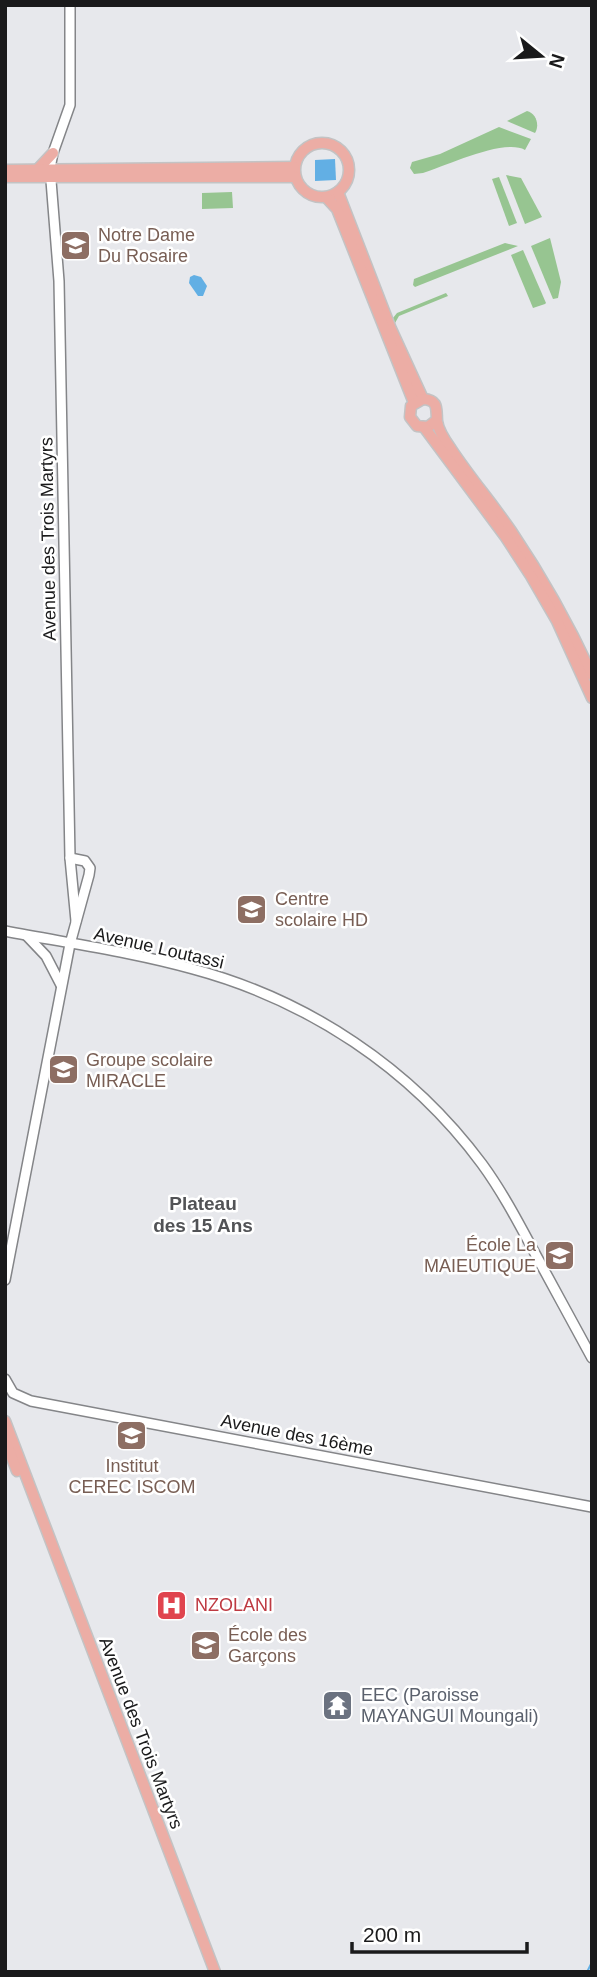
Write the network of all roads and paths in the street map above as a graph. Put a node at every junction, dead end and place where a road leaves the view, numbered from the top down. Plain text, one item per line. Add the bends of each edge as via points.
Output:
1 (70, 5) edge
2 (55, 149) junction
3 (38, 169) junction
4 (5, 170) edge
5 (294, 172) junction
6 (53, 173) junction
7 (5, 177) edge
8 (338, 192) junction
9 (326, 197) junction
10 (418, 401) junction
11 (437, 420) junction
12 (424, 428) junction
13 (592, 675) edge
14 (592, 698) edge
15 (70, 858) junction
16 (76, 921) junction
17 (5, 931) edge
18 (26, 935) junction
19 (70, 944) junction
20 (62, 986) junction
21 (5, 1280) edge
22 (592, 1358) edge
23 (5, 1379) edge
24 (5, 1421) edge
25 (5, 1440) edge
26 (34, 1506) junction
27 (592, 1507) edge
28 (208, 1972) edge
29 (215, 1972) edge

1 - 2 main road, Avenue des Trois Martyrs via 70,105
2 - 3 main road
2 - 6 main road, Avenue des Trois Martyrs
3 - 4 main road
3 - 6 main road
5 - 6 main road
5 - 8 main road via 304,148 324,142 335,145 343,152 349,172
5 - 9 main road via 305,192
6 - 7 main road
6 - 15 main road, Avenue des Trois Martyrs
8 - 9 main road
8 - 10 main road
9 - 10 main road via 337,209
10 - 11 main road via 429,399 436,405
10 - 12 main road via 410,417
11 - 12 main road
11 - 13 main road via 446,442 537,572
12 - 14 main road via 531,576
15 - 16 main road, Avenue des Trois Martyrs
15 - 16 main road, Avenue des Trois Martyrs via 85,861 90,868
16 - 19 main road, Avenue des Trois Martyrs
17 - 18 main road, Avenue Loutassi
18 - 19 main road, Avenue Loutassi
18 - 20 main road via 46,956
19 - 20 main road, Avenue des Trois Martyrs
19 - 22 main road, Avenue Loutassi via 191,968 242,985 308,1013 379,1059 416,1090 484,1166
20 - 21 main road, Avenue des Trois Martyrs
23 - 27 main road, Avenue des 16ème via 13,1393 31,1401
24 - 26 main road
25 - 26 main road
26 - 28 main road, Avenue des Trois Martyrs
26 - 29 main road, Avenue des Trois Martyrs

